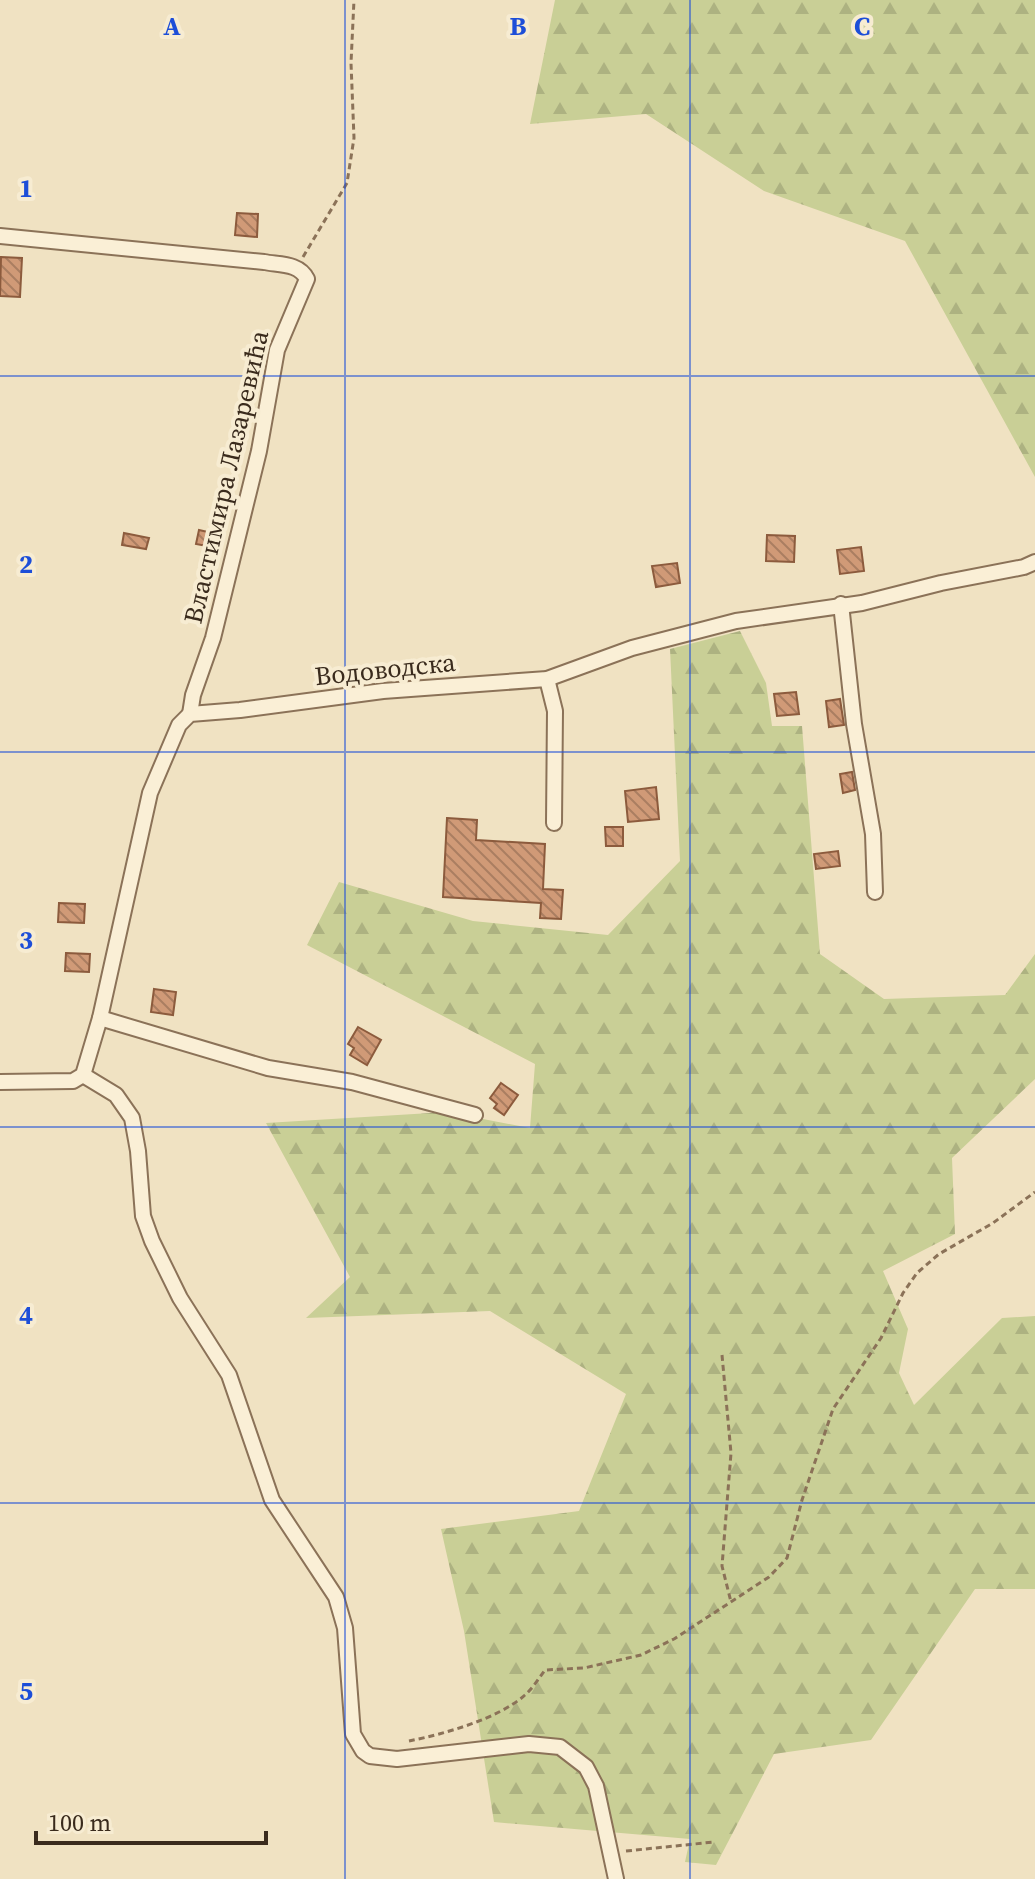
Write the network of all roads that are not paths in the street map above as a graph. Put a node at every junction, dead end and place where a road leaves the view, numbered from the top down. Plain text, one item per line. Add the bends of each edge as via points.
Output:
1 (0, 236) edge
2 (1035, 562) edge
3 (841, 604) junction
4 (547, 679) junction
5 (190, 714) junction
6 (554, 823) dead end
7 (875, 892) dead end
8 (100, 1018) junction
9 (83, 1075) junction
10 (0, 1082) edge
11 (475, 1115) dead end
12 (614, 1872) edge

1 - 5 street, Властимира Лазаревића via 297,267 307,279 277,350 259,451
2 - 3 street, Водоводска
3 - 4 street, Водоводска via 736,621 632,648
3 - 7 street via 873,834
4 - 5 street, Водоводска via 383,691
4 - 6 street via 555,711
5 - 8 street via 179,725 150,793
8 - 9 street
8 - 11 street via 268,1068 352,1082
9 - 10 street via 73,1081
9 - 12 street via 116,1095 132,1118 143,1216 152,1241 180,1298 229,1375 272,1500 336,1597 346,1638 353,1734 363,1751 378,1759 397,1759 529,1744 560,1747 586,1767 596,1786

